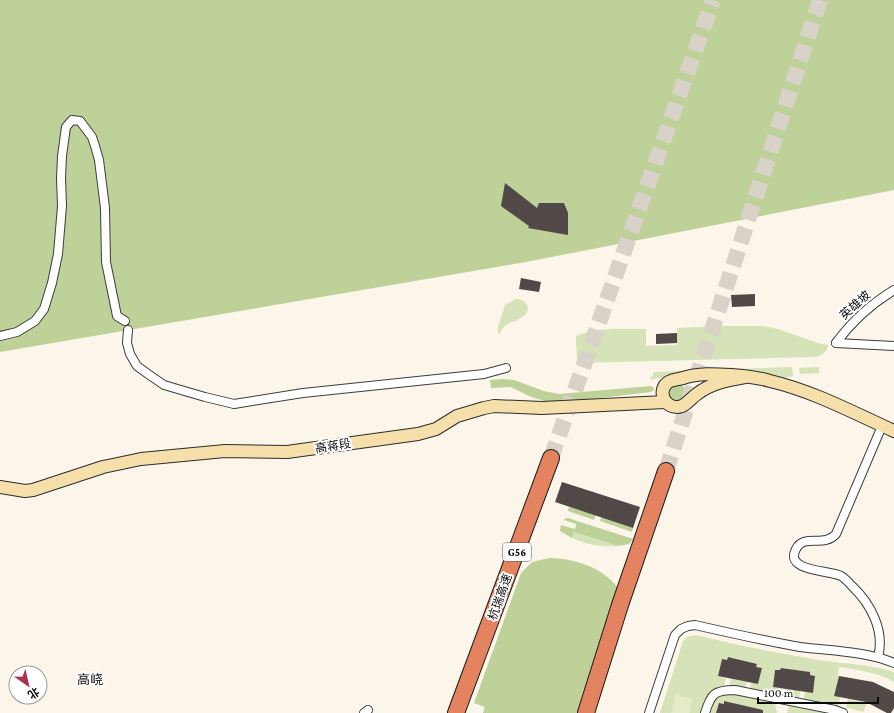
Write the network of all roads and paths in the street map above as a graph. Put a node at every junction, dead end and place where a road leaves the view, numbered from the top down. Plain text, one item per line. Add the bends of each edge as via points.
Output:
1 (894, 290) edge
2 (125, 321) dead end
3 (128, 330) dead end
4 (0, 336) edge
5 (894, 346) edge
6 (506, 368) dead end
7 (745, 376) junction
8 (678, 379) junction
9 (688, 401) junction
10 (665, 402) junction
11 (882, 426) junction
12 (894, 431) edge
13 (551, 458) tunnel mouth
14 (666, 471) tunnel mouth
15 (0, 488) edge
16 (878, 657) junction
17 (894, 663) edge
18 (456, 713) edge
19 (586, 713) edge
20 (649, 713) edge
21 (705, 713) edge
22 (843, 713) edge

1 - 5 street, 英雄坡 via 864,312 836,343
2 - 4 street via 117,316 106,262 105,208 96,146 80,121 72,120 66,127 64,140 58,254 44,309 35,322 17,332
3 - 6 street via 127,343 130,354 138,366 148,374 164,385 234,404 303,393 484,374
7 - 8 main road via 692,375
7 - 9 main road via 711,385
7 - 11 main road via 795,388
8 - 9 main road via 689,387
8 - 10 main road via 666,384 662,393
9 - 10 main road via 677,407
10 - 15 main road, 高蒋段 via 542,408 494,406 457,416 436,429 418,434 287,452 225,451 161,456 121,462 33,490
11 - 12 main road
11 - 16 street via 836,534 825,541 803,542 798,545 794,555 796,561 806,568 841,576 865,599 873,613 877,628 880,650
13 - 18 highway, 杭瑞高速 / G56
14 - 19 highway
16 - 17 street
16 - 20 street via 800,647 695,625 688,626 681,629 673,640
21 - 22 street via 712,695 725,690 735,690

